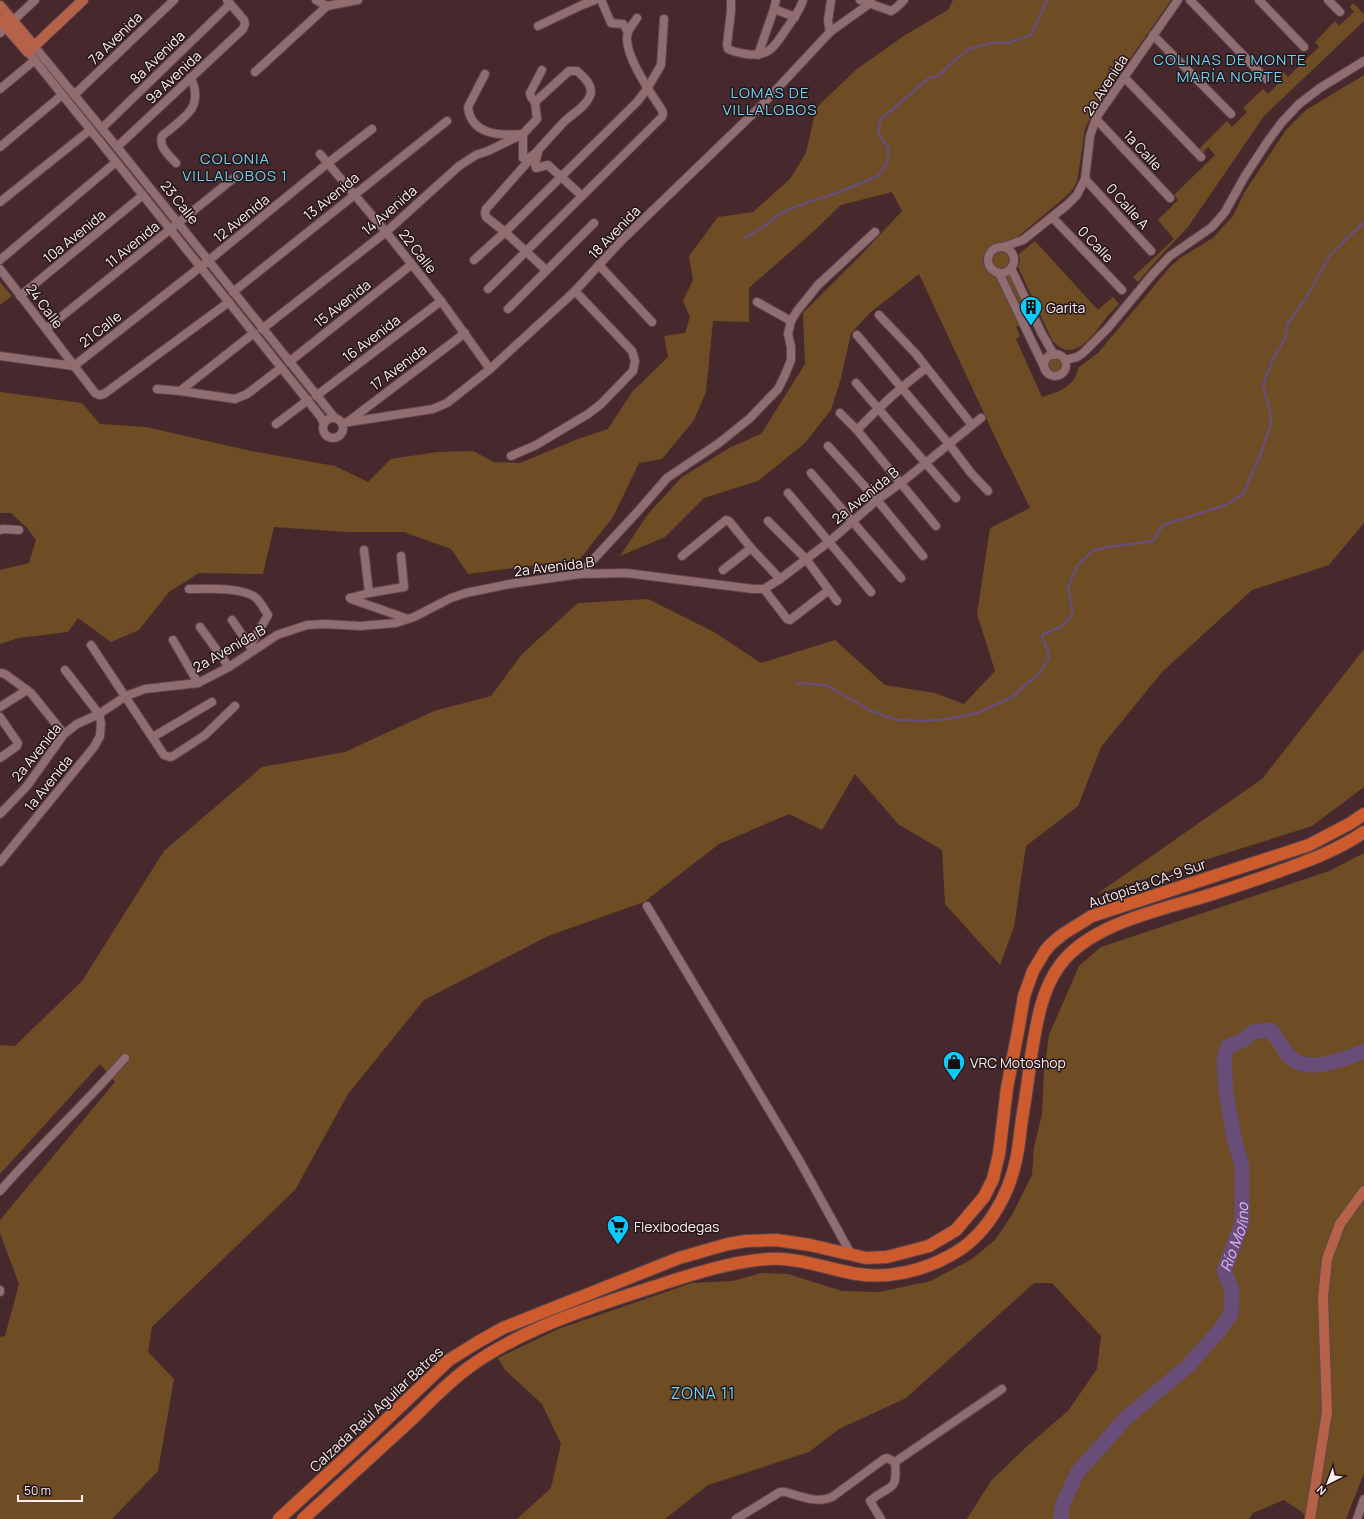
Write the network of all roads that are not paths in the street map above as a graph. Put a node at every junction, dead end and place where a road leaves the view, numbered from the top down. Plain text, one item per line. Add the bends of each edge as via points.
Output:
1 (35, 0) edge
2 (83, 0) edge
3 (174, 0) edge
4 (316, 0) edge
5 (358, 0) edge
6 (595, 0) edge
7 (601, 0) edge
8 (731, 0) edge
9 (776, 0) edge
10 (803, 0) edge
11 (831, 0) edge
12 (860, 0) edge
13 (904, 0) edge
14 (1178, 0) edge
15 (1190, 0) edge
16 (1259, 0) edge
17 (1328, 0) edge
18 (228, 2) edge
19 (870, 2) edge
20 (0, 6) edge
21 (327, 6) junction
22 (774, 9) junction
23 (1340, 12) dead end
24 (795, 17) junction
25 (637, 18) dead end
26 (664, 19) dead end
27 (5, 25) edge
28 (538, 26) dead end
29 (628, 32) junction
30 (830, 32) junction
31 (1153, 35) junction
32 (1304, 47) dead end
33 (31, 49) junction
34 (758, 55) junction
35 (34, 60) junction
36 (1364, 61) edge
37 (542, 70) dead end
38 (255, 72) dead end
39 (485, 74) dead end
40 (1124, 77) junction
41 (190, 78) junction
42 (1266, 79) dead end
43 (0, 89) edge
44 (647, 89) junction
45 (62, 95) junction
46 (74, 95) junction
47 (535, 102) junction
48 (1231, 114) dead end
49 (1096, 119) junction
50 (447, 121) dead end
51 (102, 128) junction
52 (372, 129) dead end
53 (90, 130) junction
54 (523, 134) junction
55 (0, 147) edge
56 (117, 147) junction
57 (538, 152) junction
58 (320, 154) dead end
59 (1201, 157) dead end
60 (116, 162) junction
61 (176, 163) dead end
62 (328, 163) junction
63 (560, 177) junction
64 (234, 178) dead end
65 (1085, 179) junction
66 (354, 194) junction
67 (143, 195) junction
68 (582, 196) junction
69 (1170, 198) dead end
70 (0, 202) edge
71 (1052, 217) junction
72 (178, 223) junction
73 (594, 223) dead end
74 (170, 229) junction
75 (386, 232) junction
76 (505, 232) junction
77 (875, 232) dead end
78 (1023, 240) junction
79 (1003, 247) junction
80 (1151, 251) dead end
81 (527, 252) junction
82 (1014, 259) junction
83 (0, 260) edge
84 (474, 260) dead end
85 (208, 261) junction
86 (411, 265) junction
87 (599, 265) junction
88 (201, 267) junction
89 (1011, 268) junction
90 (0, 269) edge
91 (546, 270) junction
92 (999, 273) junction
93 (488, 289) dead end
94 (1122, 290) dead end
95 (575, 291) junction
96 (233, 292) junction
97 (20, 296) junction
98 (229, 302) junction
99 (441, 302) junction
100 (757, 302) dead end
101 (508, 309) dead end
102 (879, 315) dead end
103 (652, 322) dead end
104 (791, 322) junction
105 (46, 329) junction
106 (262, 329) junction
107 (1042, 332) junction
108 (465, 333) junction
109 (254, 334) junction
110 (857, 335) dead end
111 (1030, 338) junction
112 (1054, 355) junction
113 (0, 356) edge
114 (1065, 360) junction
115 (289, 362) junction
116 (74, 366) junction
117 (280, 368) junction
118 (926, 368) junction
119 (490, 369) junction
120 (1046, 371) junction
121 (856, 383) dead end
122 (901, 387) junction
123 (157, 389) dead end
124 (180, 391) junction
125 (316, 396) junction
126 (308, 400) junction
127 (878, 408) junction
128 (840, 413) dead end
129 (335, 418) junction
130 (981, 418) dead end
131 (345, 423) junction
132 (276, 424) dead end
133 (324, 424) junction
134 (972, 425) junction
135 (857, 430) junction
136 (949, 444) junction
137 (828, 446) dead end
138 (511, 456) dead end
139 (926, 462) junction
140 (811, 474) dead end
141 (901, 483) junction
142 (988, 491) dead end
143 (788, 493) dead end
144 (956, 498) dead end
145 (877, 500) junction
146 (768, 521) dead end
147 (852, 521) junction
148 (936, 526) dead end
149 (0, 530) edge
150 (19, 530) dead end
151 (830, 541) junction
152 (751, 548) junction
153 (364, 550) dead end
154 (401, 556) dead end
155 (682, 556) dead end
156 (923, 556) dead end
157 (806, 559) junction
158 (723, 570) dead end
159 (580, 574) junction
160 (901, 578) dead end
161 (780, 579) junction
162 (189, 589) dead end
163 (764, 589) junction
164 (829, 590) junction
165 (871, 592) dead end
166 (369, 593) junction
167 (837, 601) dead end
168 (408, 619) junction
169 (232, 620) dead end
170 (200, 627) dead end
171 (173, 640) dead end
172 (91, 645) dead end
173 (251, 649) junction
174 (229, 667) junction
175 (65, 670) dead end
176 (0, 672) edge
177 (198, 683) junction
178 (27, 690) junction
179 (126, 696) junction
180 (212, 702) dead end
181 (235, 706) dead end
182 (0, 707) edge
183 (99, 714) junction
184 (0, 717) edge
185 (64, 734) junction
186 (153, 737) junction
187 (0, 758) edge
188 (0, 814) edge
189 (1364, 814) edge
190 (1364, 832) edge
191 (0, 862) edge
192 (647, 906) dead end
193 (125, 1058) dead end
194 (0, 1191) edge
195 (1364, 1191) edge
196 (851, 1254) junction
197 (679, 1258) junction
198 (681, 1278) junction
199 (1002, 1388) dead end
200 (895, 1462) junction
201 (1364, 1500) edge
202 (279, 1519) edge
203 (303, 1519) edge
204 (736, 1519) edge
205 (881, 1519) edge
206 (1310, 1519) edge
207 (1357, 1519) edge

1 - 27 street
2 - 33 main road
3 - 46 street, 7a Avenida
4 - 21 street
5 - 21 street
6 - 28 street
7 - 29 street via 612,23 623,24
8 - 34 street via 728,48
9 - 22 street
10 - 24 street
11 - 30 street via 828,21
12 - 19 street
13 - 19 street via 891,11
14 - 31 street, 2a Avenida
15 - 42 street
16 - 32 street
17 - 23 street
18 - 41 street, 9a Avenida via 244,20 243,29
18 - 51 street, 8a Avenida
19 - 30 street, 18 Avenida
20 - 27 main road, 23 Calle
21 - 38 street
22 - 24 street
22 - 34 street
24 - 34 street via 771,50
25 - 29 street
26 - 44 street via 661,65
27 - 33 main road, 23 Calle
29 - 44 street via 628,49
30 - 87 street, 18 Avenida via 760,107
31 - 40 street, 2a Avenida
31 - 48 street
33 - 35 street, 23 Calle
33 - 46 street, 23 Calle
35 - 43 street
35 - 45 street, 23 Calle
36 - 114 street via 1299,104 1282,122 1212,227 1170,256 1083,353
37 - 47 street via 530,93
39 - 54 street via 468,107 471,120 487,132
40 - 49 street, 2a Avenida
40 - 59 street
41 - 56 street, 9a Avenida
41 - 61 street via 196,89 192,108 162,136 160,141
44 - 63 street via 637,102
44 - 68 street via 662,110 662,117
45 - 53 street, 23 Calle
45 - 55 street
46 - 51 street, 23 Calle
47 - 54 street, 14 Avenida via 536,119
47 - 57 street via 569,70 577,71 590,87 586,103 562,124
49 - 65 street, 2a Avenida via 1090,136
49 - 69 street, 1a Calle
50 - 66 street, 13 Avenida
51 - 56 street, 23 Calle
52 - 62 street, 12 Avenida
53 - 60 street, 23 Calle
53 - 70 street
54 - 57 street via 523,158
54 - 75 street, 14 Avenida via 476,155 459,166
56 - 72 street, 23 Calle
57 - 63 street via 536,168 548,165
57 - 76 street via 486,209 486,217
58 - 62 street, 22 Calle
60 - 67 street, 23 Calle
60 - 83 street
62 - 66 street, 22 Calle
62 - 85 street, 12 Avenida
63 - 68 street
63 - 76 street
64 - 72 street, 11 Avenida
65 - 71 street, 2a Avenida via 1077,195
65 - 80 street, 0 Calle A
66 - 75 street, 22 Calle
66 - 96 street, 13 Avenida
67 - 74 street, 23 Calle
67 - 97 street, 10a Avenida
68 - 81 street
71 - 78 street, 2a Avenida
71 - 94 street, 0 Calle
72 - 74 street, 11 Avenida
72 - 85 street, 23 Calle
73 - 91 street
74 - 88 street, 23 Calle
74 - 105 street, 11 Avenida
75 - 86 street, 22 Calle
75 - 106 street, 14 Avenida
76 - 81 street
76 - 84 street
77 - 104 street via 818,285
78 - 79 street, 2a Avenida
78 - 82 street, 2a Avenida
79 - 82 street via 1010,251
79 - 92 street via 992,251 988,259 992,270
81 - 91 street
81 - 93 street
82 - 89 street
85 - 88 street, 12 Avenida
85 - 96 street, 23 Calle
86 - 99 street, 22 Calle
86 - 115 street, 15 Avenida
87 - 95 street, 18 Avenida
87 - 103 street
88 - 98 street, 23 Calle
88 - 116 street, 21 Calle
89 - 92 street via 1005,273
89 - 107 street
90 - 97 street, 24 Calle
91 - 101 street
92 - 111 street
95 - 119 street, 18 Avenida
95 - 138 street via 632,350 636,361 633,371 588,414 536,445
96 - 106 street, 23 Calle
97 - 105 street, 24 Calle
98 - 109 street, 23 Calle
98 - 116 street, 24 Calle via 104,394 95,394
99 - 108 street, 22 Calle
99 - 125 street, 16 Avenida
100 - 104 street
102 - 118 street
104 - 159 street via 788,334 791,360 778,389 719,443 667,478
105 - 116 street, 24 Calle
106 - 115 street, 23 Calle
107 - 111 street
107 - 112 street
108 - 119 street, 22 Calle
108 - 131 street, 17 Avenida
109 - 117 street, 23 Calle
109 - 124 street
110 - 122 street
111 - 120 street
112 - 114 street via 1060,355
112 - 120 street via 1046,361
113 - 116 street, 21 Calle
114 - 120 street via 1065,370 1059,375 1052,375
115 - 125 street, 23 Calle
117 - 124 street via 247,394 235,399
117 - 126 street, 23 Calle
118 - 122 street
118 - 134 street
119 - 131 street, 18 Avenida via 446,403 433,409
121 - 127 street
122 - 127 street
122 - 136 street
123 - 124 street
125 - 129 street, 23 Calle
126 - 132 street
126 - 133 street, 23 Calle
127 - 135 street
127 - 139 street
128 - 135 street
129 - 131 street
129 - 133 street
130 - 134 street, 2a Avenida B
131 - 133 street via 338,438 326,435 323,430
134 - 136 street, 2a Avenida B
135 - 141 street
136 - 139 street, 2a Avenida B
136 - 142 street
137 - 145 street
139 - 141 street, 2a Avenida B
139 - 144 street
140 - 147 street
141 - 145 street, 2a Avenida B
141 - 148 street
143 - 151 street
145 - 147 street, 2a Avenida B
145 - 156 street
146 - 157 street
147 - 151 street, 2a Avenida B
147 - 160 street
149 - 150 street
151 - 157 street, 2a Avenida B
151 - 165 street
152 - 155 street via 726,520
152 - 158 street
152 - 161 street
153 - 166 street
154 - 166 street via 404,588
157 - 161 street, 2a Avenida B
157 - 164 street
159 - 163 street, 2a Avenida B via 626,573
159 - 168 street, 2a Avenida B via 510,584 466,594 451,598
161 - 163 street, 2a Avenida B
162 - 173 street via 235,591 256,598 268,615
163 - 164 street via 786,619 790,620
164 - 167 street
166 - 168 street via 350,598
168 - 173 street, 2a Avenida B via 383,625 307,625 277,635
169 - 173 street
170 - 174 street
171 - 177 street
172 - 179 street
173 - 174 street, 2a Avenida B
174 - 177 street, 2a Avenida B
175 - 183 street
176 - 178 street
177 - 179 street, 2a Avenida B via 145,689
178 - 182 street
178 - 185 street
179 - 183 street, 2a Avenida B
179 - 186 street
180 - 186 street
181 - 186 street via 205,735 173,756 164,755
183 - 185 street, 2a Avenida via 77,724
183 - 191 street, 1a Avenida via 100,736 94,747
184 - 187 street via 18,743
185 - 188 street, 2a Avenida via 27,786
189 - 196 highway, Autopista CA-9 Sur via 1309,845 1092,916 1051,944 1033,971 1024,996 1007,1088 999,1154 993,1179 984,1197 956,1230 929,1246 888,1257 866,1258
190 - 198 highway, Autopista CA-9 Sur via 1318,857 1214,894 1130,920 1104,930 1076,946 1050,979 1042,1004 1035,1033 1015,1164 1003,1198 992,1218 976,1237 953,1254 909,1272 880,1276 800,1261 771,1259 726,1265
192 - 196 street via 798,1158
193 - 194 street
195 - 206 main road via 1340,1224 1327,1259 1323,1297 1327,1412
196 - 197 highway, Autopista CA-9 Sur via 776,1240 746,1240
197 - 198 highway
197 - 202 highway, Calzada Raúl Aguilar Batres via 503,1328 449,1360
198 - 203 highway via 621,1297 537,1329 467,1368
199 - 200 street
200 - 204 street via 884,1459 826,1500 780,1492
200 - 205 street via 897,1477 894,1485 870,1501
201 - 207 street

